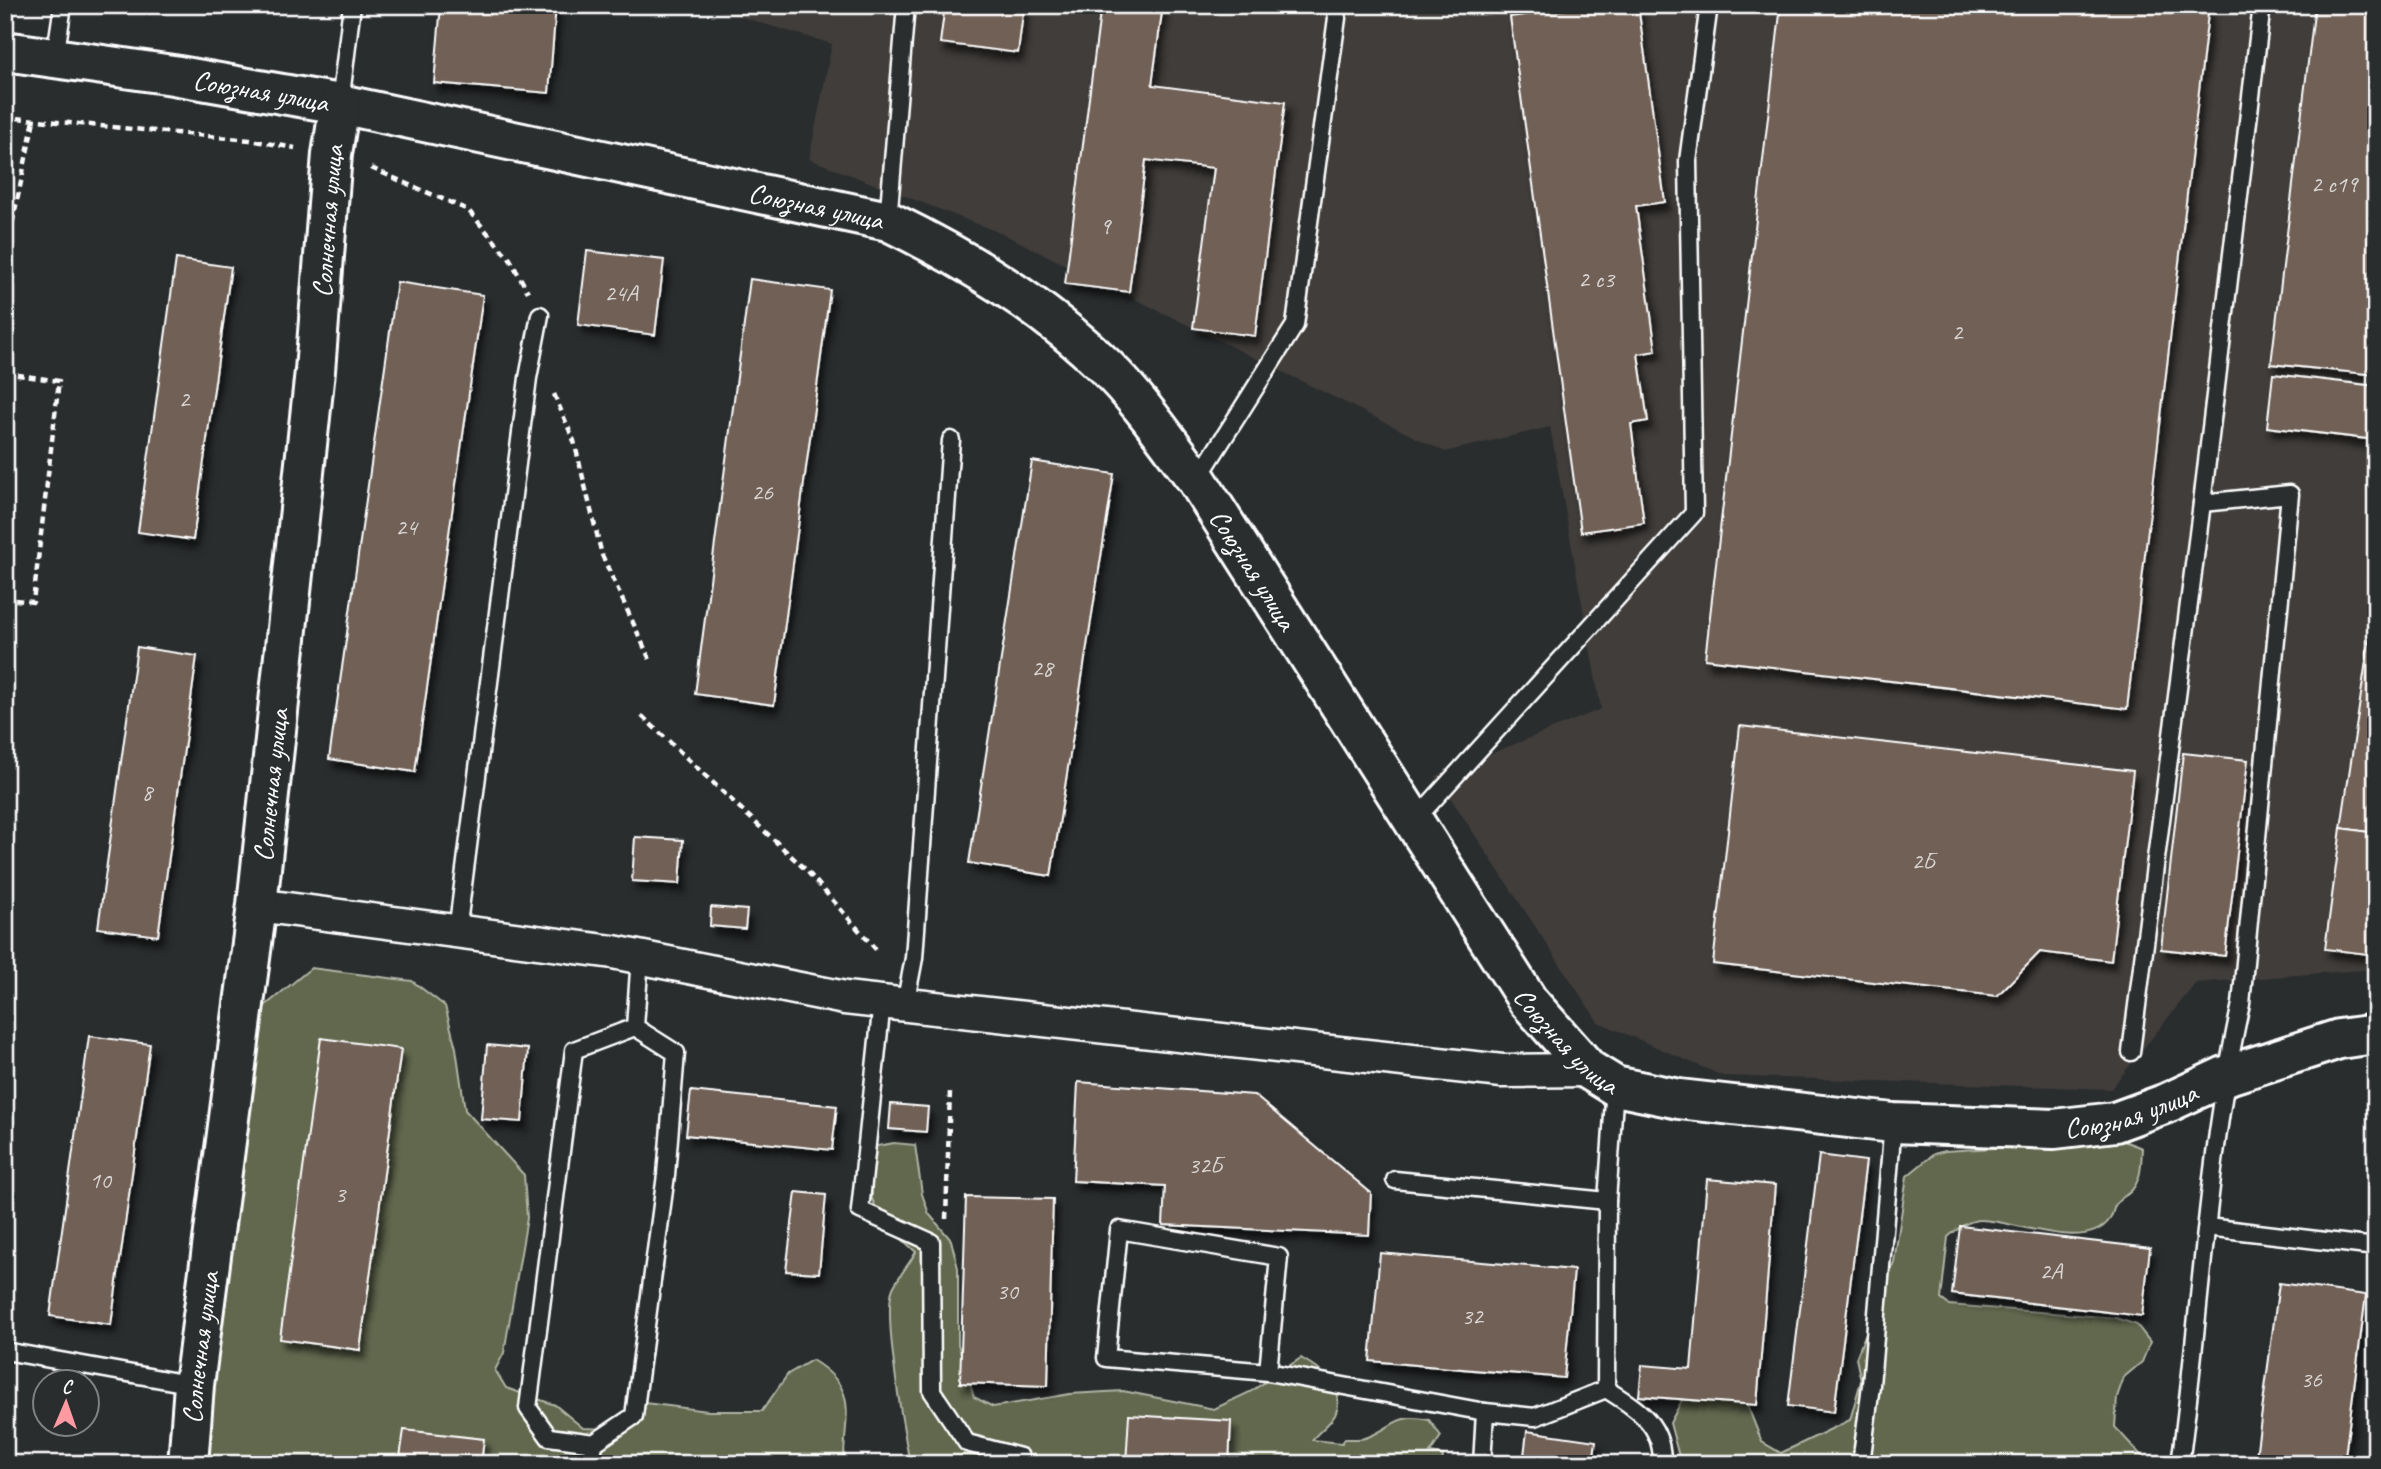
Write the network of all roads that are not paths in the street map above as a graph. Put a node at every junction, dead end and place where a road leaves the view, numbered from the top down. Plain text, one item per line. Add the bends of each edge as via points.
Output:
1 (63, 5) edge
2 (352, 5) edge
3 (906, 5) edge
4 (1335, 5) edge
5 (1709, 5) edge
6 (2262, 5) edge
7 (5, 51) edge
8 (55, 58) junction
9 (340, 104) junction
10 (888, 221) junction
11 (540, 314) road end
12 (951, 440) dead end
13 (1197, 480) junction
14 (2202, 503) junction
15 (1414, 821) junction
16 (257, 905) junction
17 (457, 932) junction
18 (640, 957) junction
19 (894, 1003) junction
20 (635, 1027) junction
21 (2376, 1034) edge
22 (2131, 1052) dead end
23 (2225, 1076) junction
24 (1602, 1078) junction
25 (1893, 1123) junction
26 (1395, 1180) dead end
27 (1607, 1200) junction
28 (2207, 1227) junction
29 (2376, 1247) edge
30 (5, 1351) edge
31 (1268, 1372) junction
32 (194, 1385) junction
33 (1606, 1389) junction
34 (1485, 1412) junction
35 (594, 1443) junction
36 (188, 1464) edge
37 (591, 1464) edge
38 (1021, 1464) edge
39 (1482, 1464) edge
40 (1662, 1464) edge
41 (1861, 1464) edge
42 (2180, 1464) edge

1 - 8 lane
2 - 9 lane
3 - 10 lane
4 - 13 lane via 1337,18 1295,325
5 - 15 lane via 1688,161 1695,513
6 - 14 lane
7 - 8 street, Союзная улица
8 - 9 street, Союзная улица
9 - 10 street, Союзная улица
9 - 16 street, Солнечная улица
10 - 13 street, Союзная улица via 960,257 1025,298 1106,367
11 - 17 lane
12 - 19 lane via 914,958
13 - 15 street, Союзная улица
14 - 22 lane
14 - 23 lane via 2290,494 2241,1004
15 - 24 street, Союзная улица via 1528,1001
16 - 17 street
16 - 32 street, Солнечная улица
17 - 18 street
18 - 19 street via 845,998
18 - 20 lane
19 - 24 street via 1502,1071
19 - 38 lane via 860,1210 931,1242 932,1391 967,1444 1020,1457
20 - 35 lane via 676,1053 666,1175 634,1416
20 - 35 lane via 574,1050 528,1408 549,1437
21 - 23 street, Союзная улица via 2339,1039
23 - 25 street, Союзная улица via 2115,1122 2054,1129
23 - 28 lane
24 - 25 street, Союзная улица via 1679,1099
24 - 27 lane
25 - 41 lane
26 - 27 lane
27 - 33 lane
28 - 29 lane
28 - 42 lane
30 - 32 lane
31 - 31 lane via 1279,1257 1119,1230 1106,1358
31 - 34 lane
32 - 36 street, Солнечная улица
33 - 34 lane via 1535,1418
33 - 40 lane via 1643,1413 1662,1446
34 - 39 lane
35 - 37 lane

